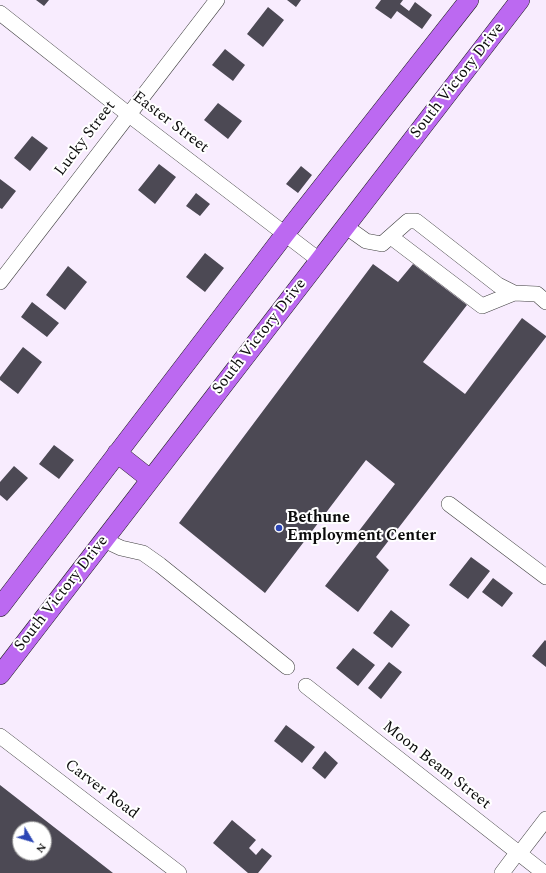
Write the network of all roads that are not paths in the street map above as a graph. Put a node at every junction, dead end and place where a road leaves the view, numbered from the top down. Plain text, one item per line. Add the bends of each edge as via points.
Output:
1 (216, 0) edge
2 (469, 0) edge
3 (520, 0) edge
4 (0, 13) edge
5 (128, 114) junction
6 (345, 226) junction
7 (286, 234) junction
8 (391, 237) junction
9 (319, 260) junction
10 (0, 282) edge
11 (514, 293) junction
12 (546, 302) edge
13 (117, 453) junction
14 (150, 479) junction
15 (449, 504) dead end
16 (104, 540) junction
17 (546, 577) edge
18 (0, 607) edge
19 (287, 667) dead end
20 (0, 675) edge
21 (306, 686) dead end
22 (0, 736) edge
23 (546, 819) edge
24 (517, 853) junction
25 (179, 873) edge
26 (502, 873) edge
27 (544, 873) edge

1 - 5 street, Lucky Street
2 - 7 main road
3 - 6 main road, South Victory Drive
4 - 5 street, Easter Street
5 - 7 street, Easter Street
5 - 10 street, Lucky Street
6 - 8 street via 366,241 382,244
6 - 9 main road, South Victory Drive
7 - 9 street, Easter Street
7 - 13 main road
8 - 11 street via 482,306
8 - 11 street via 408,221 416,221 498,285
9 - 14 main road, South Victory Drive
11 - 12 street via 537,294
13 - 14 main road
13 - 18 main road
14 - 16 main road, South Victory Drive
15 - 17 street
16 - 19 street via 121,548 143,553
16 - 20 main road, South Victory Drive
21 - 24 street, Moon Beam Street
22 - 25 street, Carver Road
23 - 24 street
24 - 26 street
24 - 27 street, Moon Beam Street

